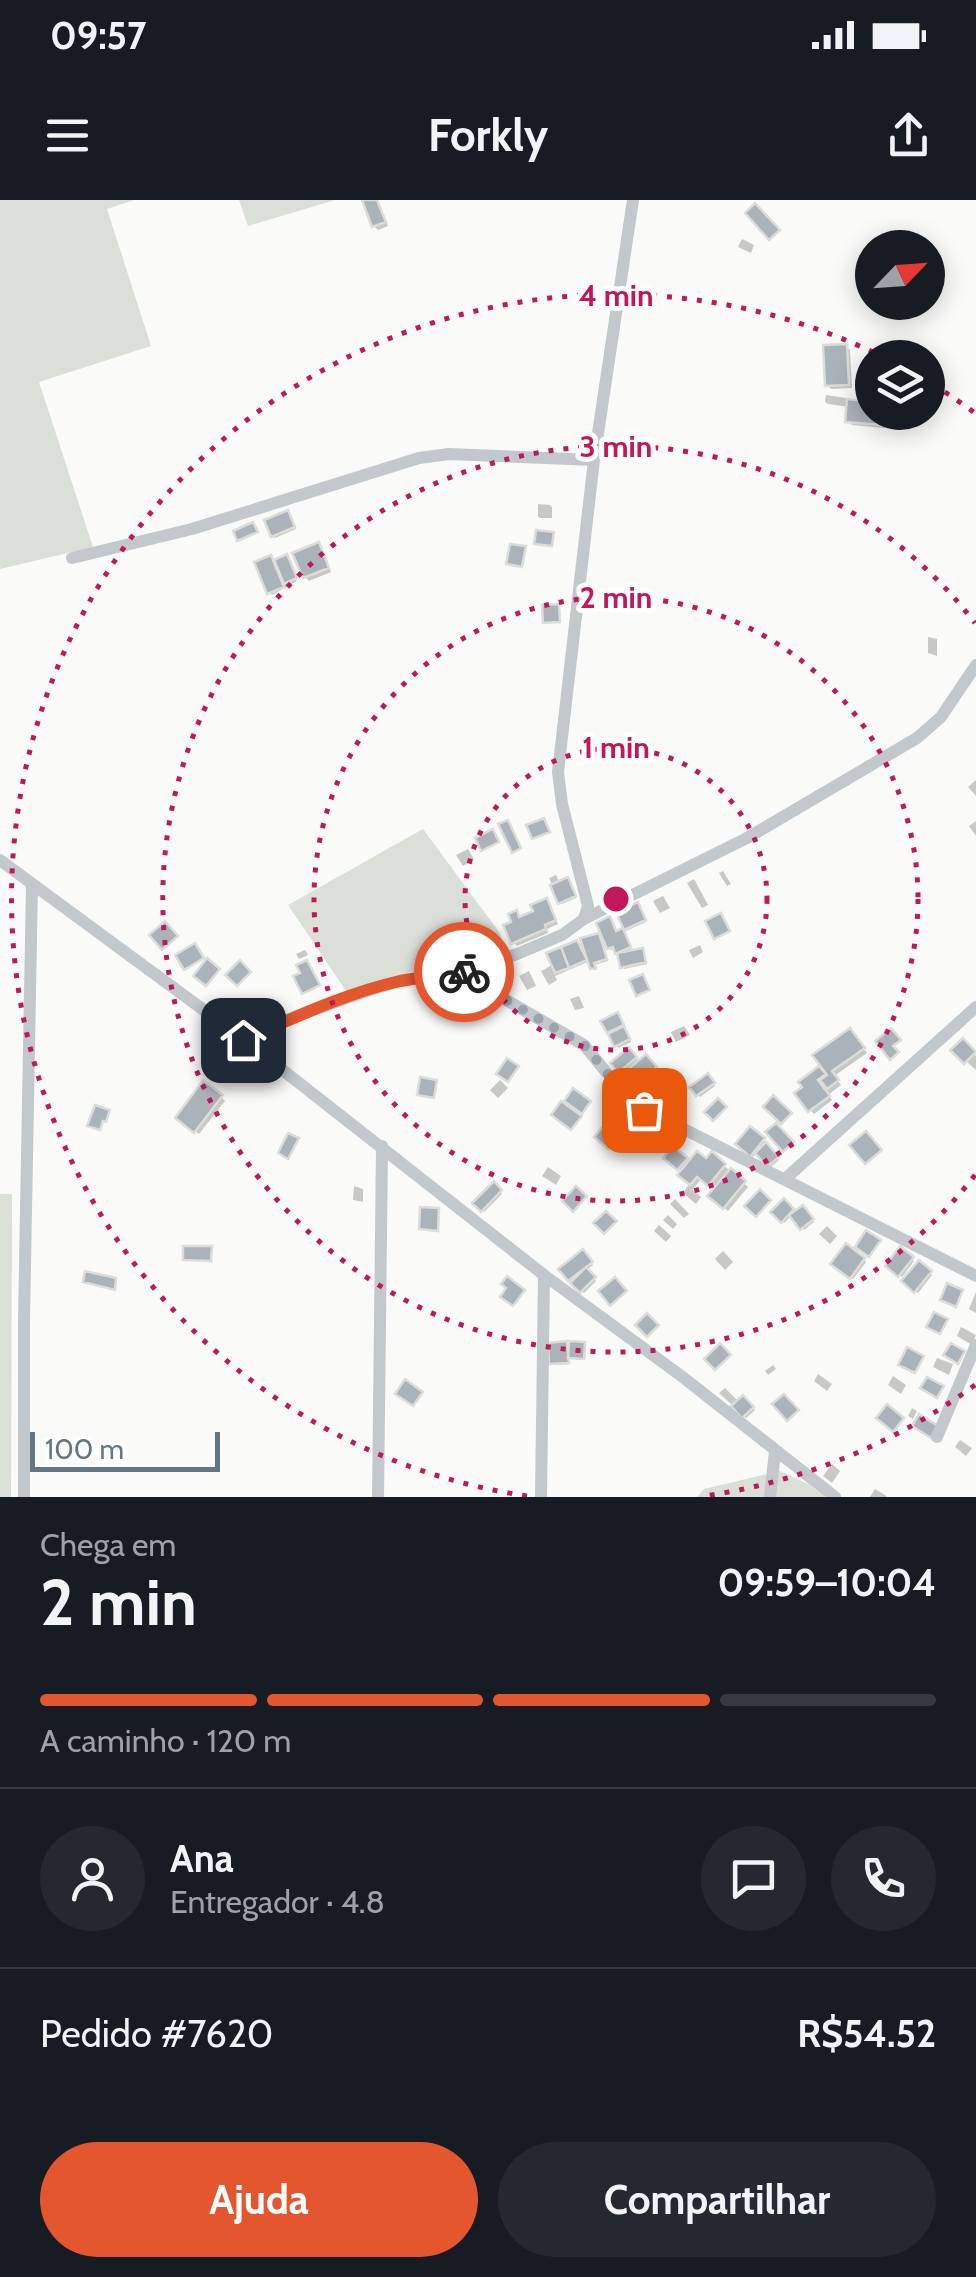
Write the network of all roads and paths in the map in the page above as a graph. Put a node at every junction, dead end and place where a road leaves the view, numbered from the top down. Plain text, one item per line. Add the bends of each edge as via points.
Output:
1 (632, 200) edge
2 (594, 460) junction
3 (72, 558) dead end
4 (976, 665) edge
5 (0, 860) edge
6 (32, 885) junction
7 (584, 919) junction
8 (469, 971) junction
9 (976, 1006) edge
10 (243, 1040) junction
11 (382, 1146) junction
12 (785, 1180) junction
13 (544, 1274) junction
14 (976, 1276) edge
15 (976, 1345) edge
16 (937, 1438) dead end
17 (775, 1451) junction
18 (24, 1497) edge
19 (378, 1497) edge
20 (541, 1497) edge
21 (770, 1497) edge
22 (835, 1497) edge

1 - 2 street
2 - 3 street via 419,458 192,529
2 - 7 street via 558,772 588,906
4 - 7 street via 918,738 747,838
5 - 6 street
6 - 10 street
6 - 18 street
7 - 8 street via 562,935
8 - 10 street via 382,986
8 - 12 street via 487,989 584,1045 644,1110
9 - 12 street
10 - 11 street
11 - 13 street
11 - 19 street
12 - 14 street
13 - 17 street
13 - 20 street
15 - 16 street
17 - 21 street
17 - 22 street

